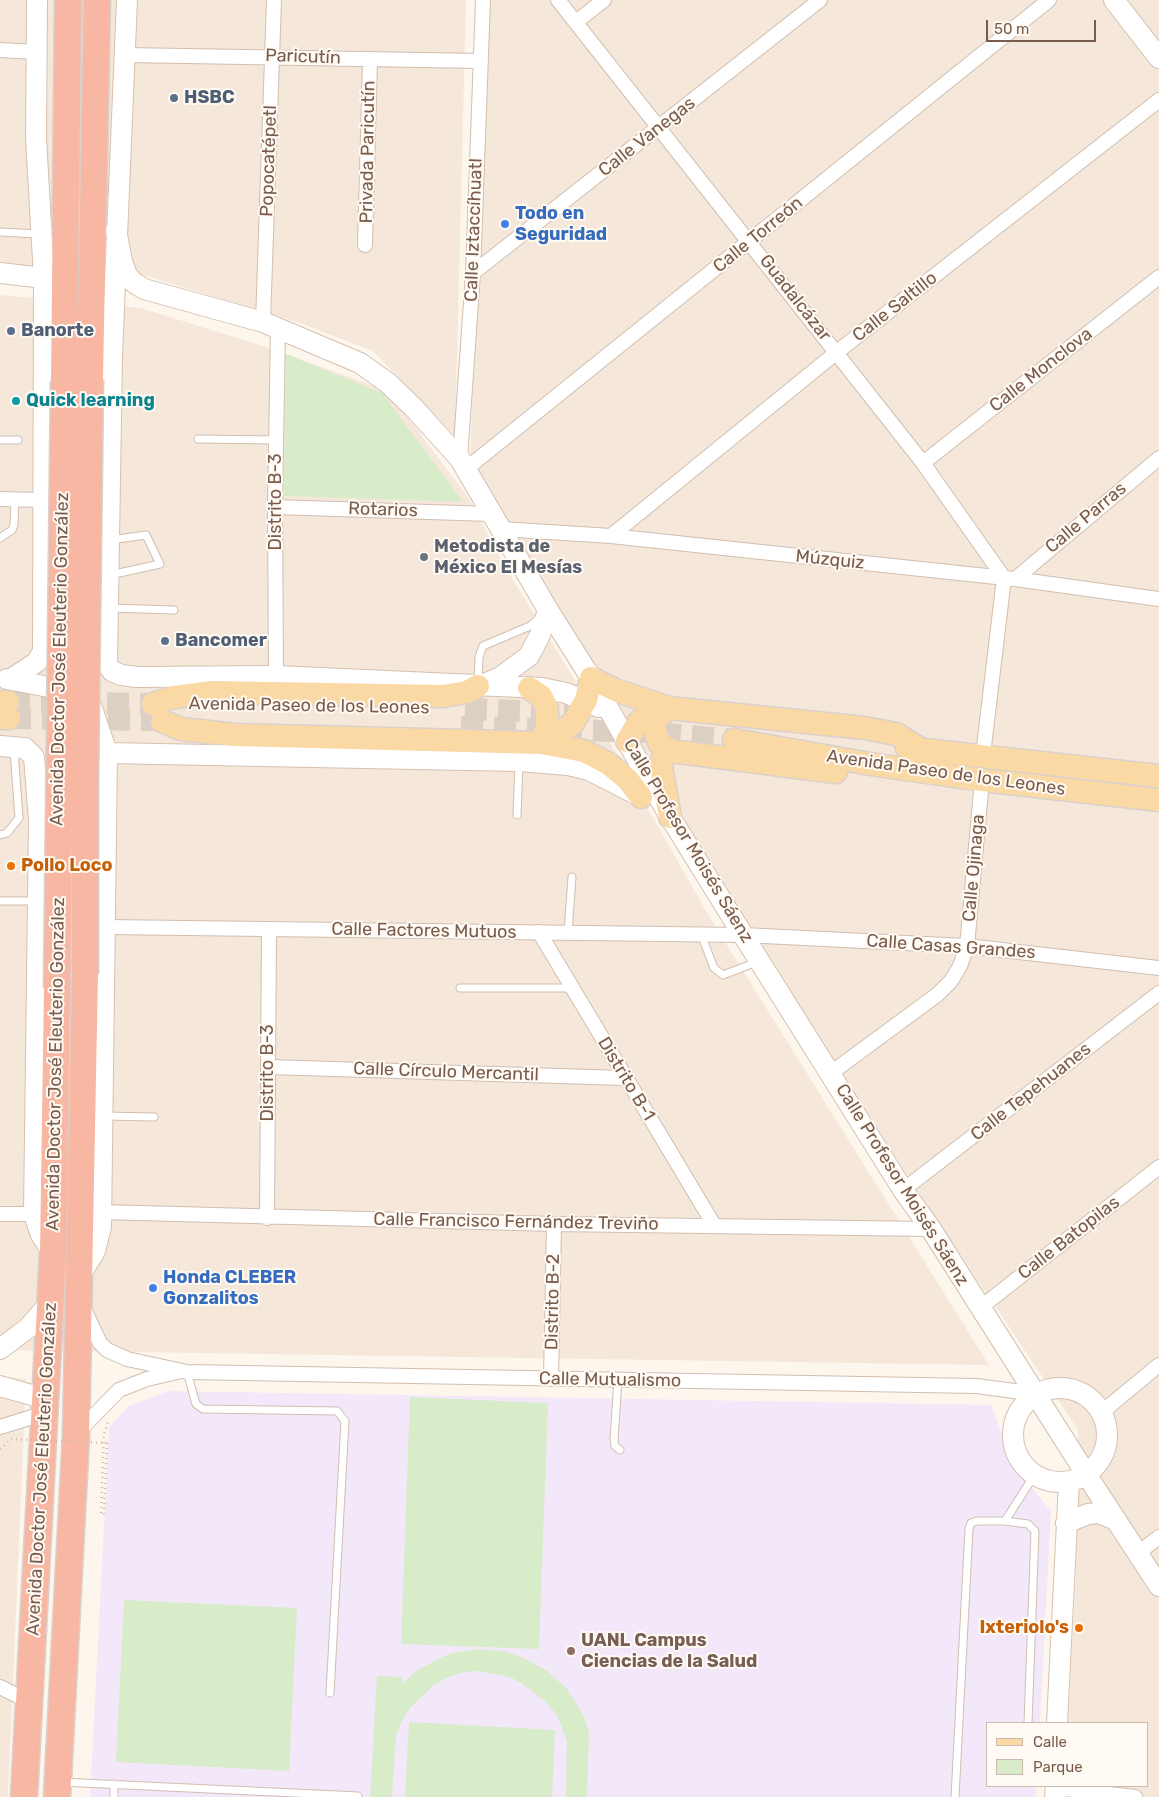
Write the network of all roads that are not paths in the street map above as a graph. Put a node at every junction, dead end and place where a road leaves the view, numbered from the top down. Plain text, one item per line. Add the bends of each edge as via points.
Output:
1 (37, 0) edge
2 (58, 0) edge
3 (68, 0) edge
4 (126, 0) edge
5 (274, 0) edge
6 (483, 0) edge
7 (558, 0) edge
8 (604, 0) edge
9 (820, 0) edge
10 (1049, 0) edge
11 (1114, 0) edge
12 (97, 1) edge
13 (576, 22) junction
14 (68, 31) junction
15 (0, 50) edge
16 (36, 52) junction
17 (126, 55) junction
18 (273, 56) junction
19 (1159, 58) edge
20 (370, 60) junction
21 (481, 61) junction
22 (1159, 100) edge
23 (660, 128) junction
24 (116, 230) junction
25 (0, 232) edge
26 (42, 234) junction
27 (749, 241) junction
28 (365, 245) dead end
29 (0, 273) edge
30 (473, 273) junction
31 (1159, 277) edge
32 (44, 278) junction
33 (271, 325) junction
34 (837, 352) junction
35 (198, 439) dead end
36 (0, 440) edge
37 (18, 440) dead end
38 (276, 440) junction
39 (1159, 458) edge
40 (923, 463) junction
41 (463, 464) junction
42 (0, 499) edge
43 (15, 500) junction
44 (44, 500) junction
45 (275, 507) junction
46 (496, 522) junction
47 (43, 524) junction
48 (110, 532) junction
49 (611, 536) junction
50 (0, 538) edge
51 (108, 575) junction
52 (1009, 579) junction
53 (1159, 599) edge
54 (108, 608) junction
55 (174, 610) dead end
56 (548, 610) junction
57 (43, 618) junction
58 (276, 676) junction
59 (591, 678) junction
60 (6, 679) edge
61 (478, 686) junction
62 (529, 688) junction
63 (586, 700) junction
64 (669, 708) junction
65 (610, 712) junction
66 (156, 715) junction
67 (463, 718) tunnel mouth
68 (627, 741) junction
69 (541, 743) junction
70 (7, 747) edge
71 (922, 750) junction
72 (671, 751) junction
73 (107, 753) junction
74 (983, 756) junction
75 (510, 760) junction
76 (870, 764) junction
77 (1159, 776) edge
78 (982, 780) junction
79 (641, 797) junction
80 (1159, 800) edge
81 (516, 814) dead end
82 (670, 817) junction
83 (19, 818) junction
84 (39, 820) junction
85 (0, 835) edge
86 (572, 876) dead end
87 (38, 900) junction
88 (0, 902) edge
89 (106, 927) junction
90 (269, 929) junction
91 (539, 932) junction
92 (568, 933) junction
93 (701, 934) junction
94 (743, 935) junction
95 (968, 946) junction
96 (760, 961) junction
97 (1156, 970) edge
98 (460, 988) dead end
99 (572, 988) junction
100 (1159, 993) edge
101 (269, 1067) junction
102 (831, 1072) junction
103 (624, 1078) junction
104 (103, 1116) junction
105 (154, 1117) dead end
106 (1159, 1167) edge
107 (903, 1190) junction
108 (101, 1212) junction
109 (0, 1214) edge
110 (34, 1214) junction
111 (267, 1218) junction
112 (554, 1224) junction
113 (714, 1225) junction
114 (931, 1229) junction
115 (53, 1252) junction
116 (81, 1274) junction
117 (80, 1300) junction
118 (51, 1302) junction
119 (980, 1308) junction
120 (0, 1349) edge
121 (1159, 1365) edge
122 (185, 1371) junction
123 (551, 1379) junction
124 (618, 1380) junction
125 (0, 1386) edge
126 (1037, 1394) junction
127 (45, 1406) junction
128 (1102, 1412) junction
129 (0, 1427) edge
130 (76, 1434) junction
131 (620, 1450) dead end
132 (1035, 1474) junction
133 (1077, 1478) junction
134 (1116, 1520) junction
135 (1006, 1521) junction
136 (1066, 1523) junction
137 (1159, 1537) edge
138 (1138, 1553) junction
139 (1159, 1586) edge
140 (0, 1687) edge
141 (330, 1692) dead end
142 (30, 1702) junction
143 (1028, 1722) edge
144 (1057, 1722) edge
145 (114, 1784) junction
146 (58, 1790) edge
147 (1056, 1790) edge
148 (1131, 1793) edge
149 (358, 1796) dead end
150 (24, 1797) edge
151 (114, 1797) edge
152 (955, 1797) edge

1 - 16 street
2 - 14 highway
3 - 14 highway, Avenida Doctor José Eleuterio González
4 - 17 street
5 - 18 street, Popocatépetl
6 - 21 street, Calle Iztaccíhuatl
7 - 13 street, Guadalcázar
8 - 13 street
9 - 23 street, Calle Vanegas
10 - 27 street, Calle Torreón
11 - 19 street
12 - 116 highway, Avenida Doctor José Eleuterio González, bridge
13 - 23 street, Guadalcázar
14 - 115 highway, Avenida Doctor José Eleuterio González, bridge
15 - 16 street
16 - 26 street via 36,138
17 - 18 street, Paricutín
17 - 24 street
18 - 20 street, Paricutín
18 - 33 street, Popocatépetl
20 - 21 street, Paricutín
20 - 28 street, Privada Paricutín
21 - 30 street, Calle Iztaccíhuatl
22 - 34 street, Calle Saltillo
23 - 27 street, Guadalcázar
23 - 30 street, Calle Vanegas
24 - 33 street, Calle Profesor Moisés Sáenz via 127,275 144,289
24 - 48 street
25 - 26 lane
26 - 32 street
27 - 34 street, Guadalcázar
27 - 41 street, Calle Torreón
29 - 32 street
30 - 41 street, Calle Iztaccíhuatl
31 - 40 street, Calle Monclova
32 - 44 street
33 - 38 street, Distrito B-3
33 - 41 street, Calle Profesor Moisés Sáenz via 360,363 388,383
34 - 40 street, Guadalcázar
34 - 49 street, Calle Saltillo
35 - 38 lane
36 - 37 lane
38 - 45 street, Distrito B-3
39 - 52 street, Calle Parras
40 - 52 street, Guadalcázar
41 - 46 street, Calle Profesor Moisés Sáenz
42 - 43 street
43 - 44 street
43 - 50 lane via 14,525
44 - 47 street
45 - 46 street, Rotarios
45 - 58 street, Distrito B-3
46 - 49 street, Múzquiz
46 - 56 street, Calle Profesor Moisés Sáenz
47 - 48 street via 52,541 67,548 85,549
47 - 57 street
48 - 51 street
48 - 51 lane via 146,535 160,564
49 - 52 street, Múzquiz
51 - 54 street
52 - 53 street, Múzquiz
52 - 74 street
54 - 55 lane
54 - 57 street via 79,598 52,607
54 - 58 street via 107,664 112,672 137,677
56 - 59 street, Calle Profesor Moisés Sáenz
56 - 61 street via 529,656 500,678
56 - 61 lane via 530,626 483,646 479,657
57 - 60 street via 42,651 37,662
58 - 61 street
59 - 63 main road
59 - 64 main road via 624,694
59 - 65 street, Calle Profesor Moisés Sáenz
60 - 73 street via 74,695 92,708
61 - 62 street
61 - 66 main road via 467,692 443,696 212,692 174,697
62 - 63 street via 566,693
62 - 69 main road via 541,696 547,708 547,727
63 - 65 street
63 - 69 main road via 573,723
64 - 68 main road via 648,714 637,724
64 - 71 main road via 866,728 896,734
64 - 72 main road via 658,717 654,726 659,743
65 - 68 street, Calle Profesor Moisés Sáenz
66 - 67 main road, Avenida Paseo de los Leones
66 - 69 main road via 182,729 236,736
68 - 82 street, Calle Profesor Moisés Sáenz
69 - 75 street
69 - 79 main road via 584,751 609,764 628,780
70 - 83 lane
70 - 84 street via 30,751 34,757
71 - 74 main road, Avenida Paseo de los Leones
71 - 76 main road, Avenida Paseo de los Leones via 735,734
72 - 76 main road via 822,771 850,772
72 - 82 main road via 663,757 661,767
73 - 75 street
73 - 89 street
74 - 77 main road, Avenida Paseo de los Leones
75 - 79 street via 589,770
75 - 81 lane
76 - 78 main road, Avenida Paseo de los Leones
78 - 80 main road, Avenida Paseo de los Leones
78 - 95 street, Calle Ojinaga
79 - 82 street
82 - 94 street, Calle Profesor Moisés Sáenz
83 - 84 lane
83 - 85 lane via 7,833
84 - 87 street
86 - 92 lane
87 - 88 lane
87 - 110 street
89 - 90 street, Calle Factores Mutuos
89 - 104 street
90 - 91 street, Calle Factores Mutuos
90 - 101 street, Distrito B-3
91 - 92 street, Calle Factores Mutuos
91 - 99 street, Distrito B-1
92 - 93 street, Calle Factores Mutuos
93 - 94 street, Calle Factores Mutuos
93 - 96 lane via 714,968 723,975
94 - 95 street, Calle Casas Grandes
94 - 96 street, Calle Profesor Moisés Sáenz
95 - 97 street, Calle Casas Grandes
95 - 102 street, Calle Ojinaga via 951,981 938,994
96 - 102 street, Calle Profesor Moisés Sáenz
98 - 99 lane
99 - 103 street, Distrito B-1
100 - 107 street, Calle Tepehuanes
101 - 103 street, Calle Círculo Mercantil
101 - 111 street, Distrito B-3
102 - 107 street, Calle Profesor Moisés Sáenz
103 - 113 street, Distrito B-1
104 - 105 lane
104 - 108 street
106 - 119 street, Calle Batopilas
107 - 114 street, Calle Profesor Moisés Sáenz
108 - 111 street, Calle Francisco Fernández Treviño
108 - 116 street via 95,1251
109 - 110 street
110 - 115 street via 41,1235
111 - 112 street, Calle Francisco Fernández Treviño
112 - 113 street, Calle Francisco Fernández Treviño
112 - 123 street, Distrito B-2
113 - 114 street, Calle Francisco Fernández Treviño
114 - 119 street, Calle Profesor Moisés Sáenz
115 - 118 highway, Avenida Doctor José Eleuterio González
116 - 117 highway, Avenida Doctor José Eleuterio González
117 - 122 street, Calle Mutualismo via 100,1344 107,1350 127,1359
117 - 130 highway, Avenida Doctor José Eleuterio González
118 - 120 street via 28,1328
118 - 127 highway, Avenida Doctor José Eleuterio González
119 - 126 street, Calle Profesor Moisés Sáenz
121 - 128 street
122 - 123 street, Calle Mutualismo
122 - 130 street, Calle Mutualismo via 147,1379 119,1390
122 - 141 lane via 196,1404 203,1409 337,1411 345,1421
123 - 124 street, Calle Mutualismo
124 - 126 street, Calle Mutualismo via 976,1386
124 - 131 lane via 614,1439
125 - 127 street
126 - 128 street via 1061,1388 1073,1389 1090,1398
126 - 132 street via 1024,1404 1014,1429 1018,1454
126 - 133 street, Calle Profesor Moisés Sáenz
127 - 129 street
127 - 142 highway, Avenida Doctor José Eleuterio González
128 - 133 street via 1107,1426 1106,1446 1096,1465
130 - 146 highway, Avenida Doctor José Eleuterio González
132 - 133 street via 1048,1480
132 - 135 lane
133 - 134 street, Calle Profesor Moisés Sáenz
133 - 136 street
134 - 136 street via 1099,1513
134 - 138 street, Calle Profesor Moisés Sáenz
135 - 143 lane via 1028,1524 1035,1531
135 - 152 lane via 977,1521 971,1523 969,1529
136 - 144 street
137 - 138 street
138 - 139 street, Calle Profesor Moisés Sáenz
140 - 142 street
142 - 150 highway, Avenida Doctor José Eleuterio González
145 - 146 lane
145 - 149 lane
145 - 151 lane
147 - 148 street

